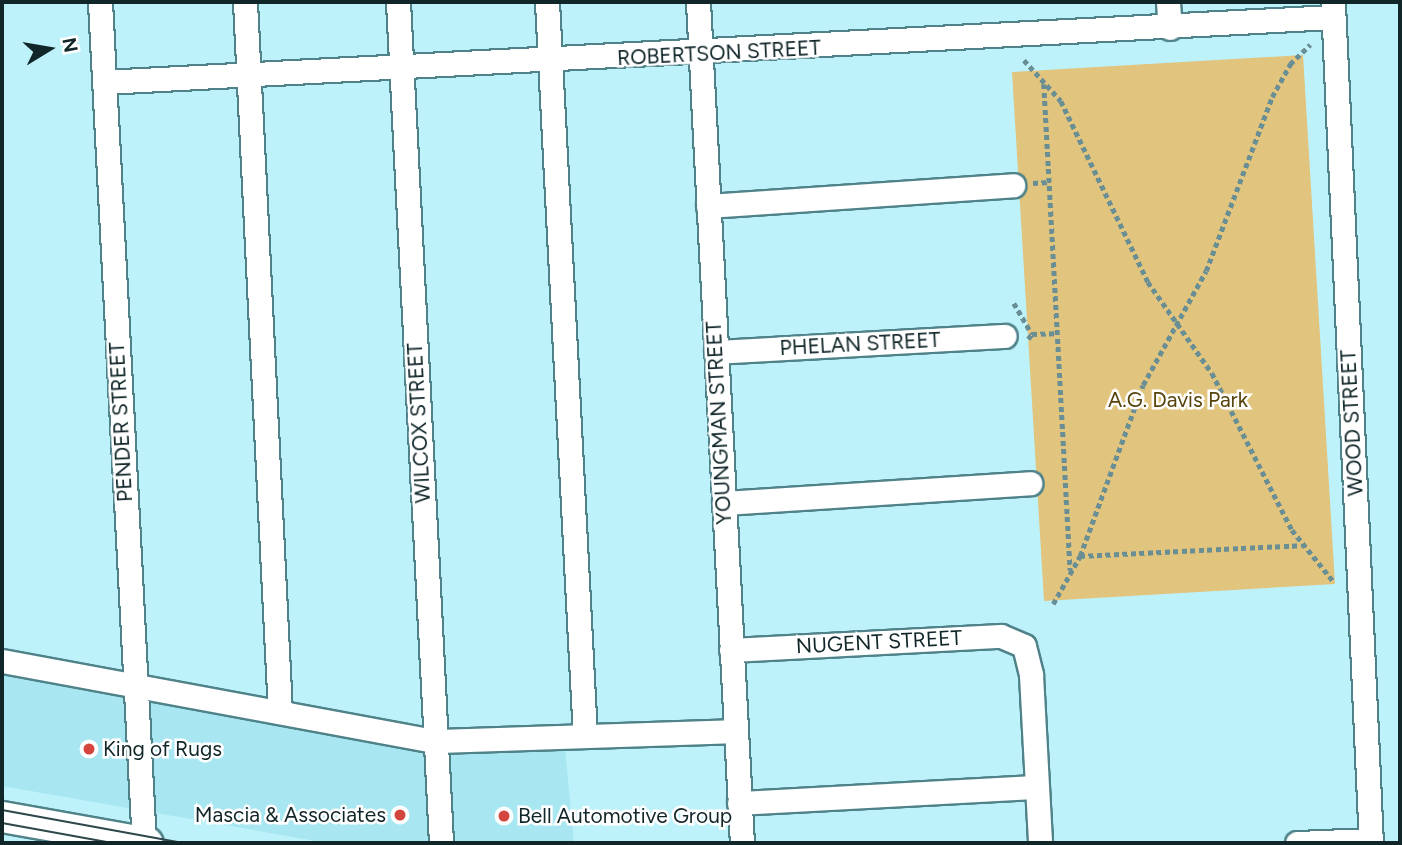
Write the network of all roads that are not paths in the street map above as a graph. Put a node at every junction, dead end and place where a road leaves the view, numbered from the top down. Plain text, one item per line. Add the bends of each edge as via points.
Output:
1 (100, 2) edge
2 (245, 2) edge
3 (398, 2) edge
4 (547, 2) edge
5 (698, 2) edge
6 (1168, 2) edge
7 (1333, 10) edge
8 (1170, 28) junction
9 (701, 54) junction
10 (550, 62) junction
11 (401, 67) junction
12 (249, 75) junction
13 (104, 82) junction
14 (1013, 185) dead end
15 (708, 206) junction
16 (1005, 335) dead end
17 (716, 352) junction
18 (1030, 483) dead end
19 (724, 502) junction
20 (731, 650) junction
21 (2, 661) edge
22 (134, 685) junction
23 (280, 712) junction
24 (735, 731) junction
25 (585, 736) junction
26 (435, 741) junction
27 (1037, 787) junction
28 (739, 803) junction
29 (2, 817) edge
30 (1371, 842) edge
31 (146, 843) edge
32 (441, 843) edge
33 (742, 843) edge
34 (1040, 843) edge
35 (1297, 843) edge

1 - 13 street, PENDER STREET
2 - 12 street
3 - 11 street, WILCOX STREET
4 - 10 street
5 - 9 street, YOUNGMAN STREET
6 - 8 street
7 - 8 street, ROBERTSON STREET
7 - 30 street, WOOD STREET
8 - 9 street, ROBERTSON STREET
9 - 10 street, ROBERTSON STREET
9 - 15 street, YOUNGMAN STREET
10 - 11 street, ROBERTSON STREET
10 - 25 street
11 - 12 street, ROBERTSON STREET
11 - 26 street, WILCOX STREET
12 - 13 street, ROBERTSON STREET
12 - 23 street
13 - 22 street, PENDER STREET
14 - 15 street
15 - 17 street, YOUNGMAN STREET
16 - 17 street, PHELAN STREET
17 - 19 street, YOUNGMAN STREET
18 - 19 street
19 - 20 street, YOUNGMAN STREET
20 - 24 street, YOUNGMAN STREET
20 - 27 street, NUGENT STREET via 1001,636 1024,646 1031,675
21 - 22 street
22 - 23 street
22 - 31 street, PENDER STREET
23 - 26 street
24 - 25 street
24 - 28 street, YOUNGMAN STREET
25 - 26 street
26 - 32 street, WILCOX STREET
27 - 28 street
27 - 34 street
28 - 33 street, YOUNGMAN STREET
29 - 31 main road
30 - 35 street

